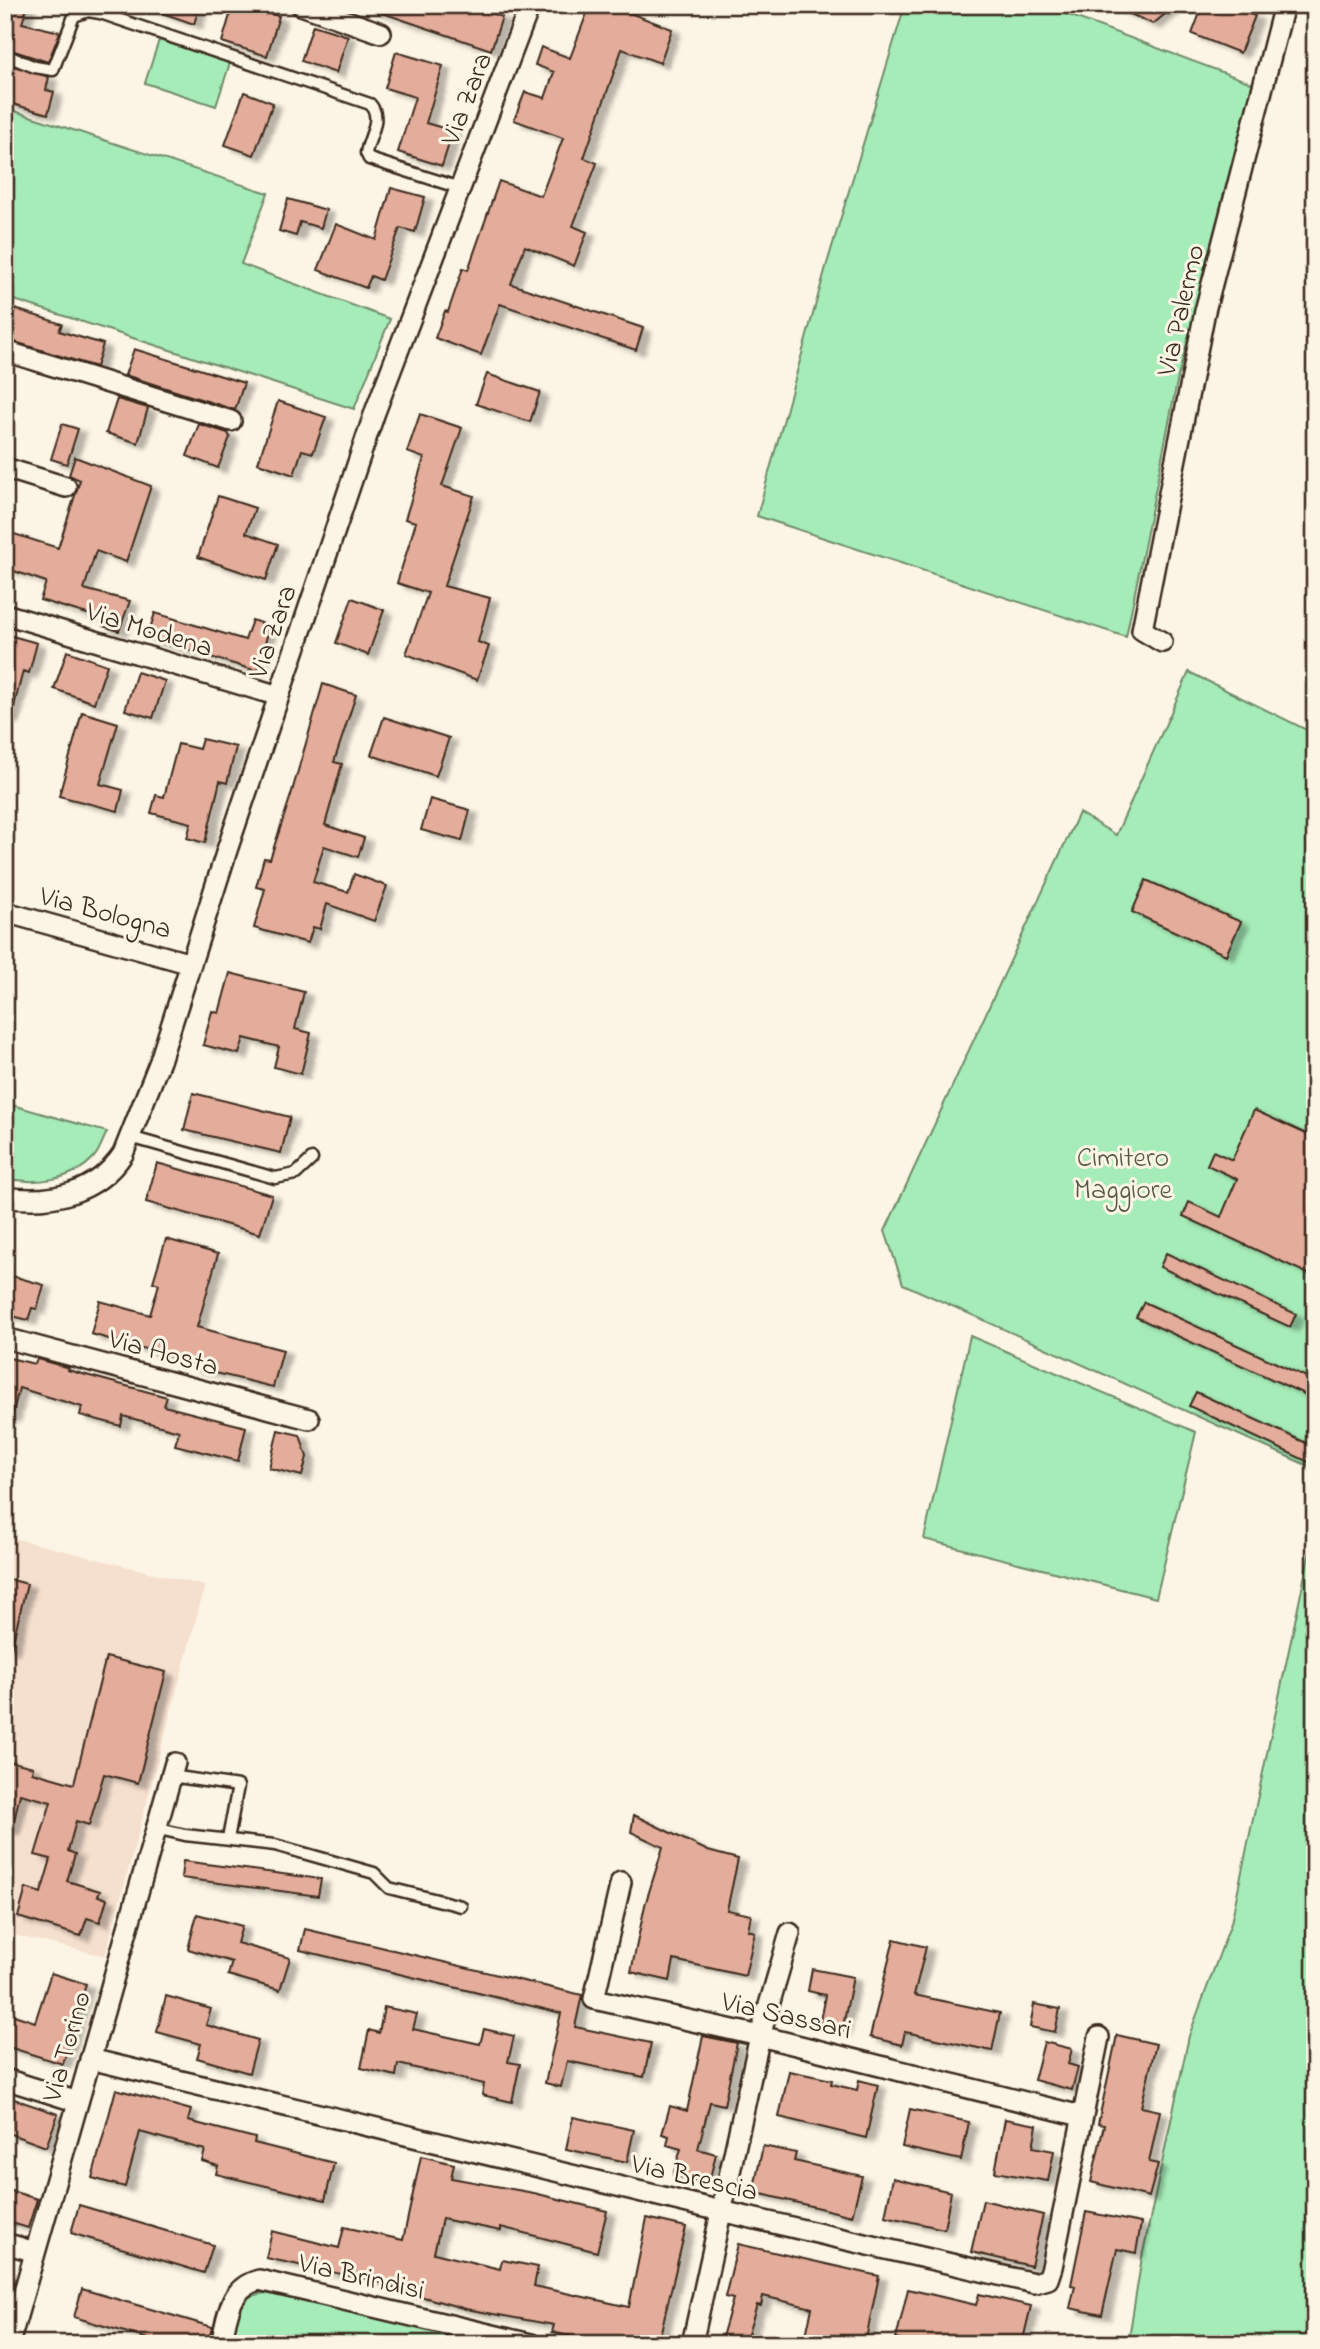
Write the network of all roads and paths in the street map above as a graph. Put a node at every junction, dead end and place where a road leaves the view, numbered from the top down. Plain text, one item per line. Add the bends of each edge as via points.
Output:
1 (301, 5) edge
2 (530, 5) edge
3 (1284, 5) edge
4 (382, 33) dead end
5 (5, 55) edge
6 (460, 188) junction
7 (5, 351) edge
8 (231, 421) dead end
9 (5, 467) edge
10 (66, 487) dead end
11 (5, 614) edge
12 (1162, 642) dead end
13 (279, 696) junction
14 (5, 912) edge
15 (191, 964) junction
16 (130, 1137) junction
17 (312, 1159) dead end
18 (5, 1197) edge
19 (5, 1338) edge
20 (309, 1419) dead end
21 (173, 1769) joint
22 (155, 1828) junction
23 (228, 1839) junction
24 (621, 1882) dead end
25 (461, 1906) dead end
26 (790, 1933) dead end
27 (761, 2036) junction
28 (1099, 2037) dead end
29 (90, 2059) junction
30 (5, 2078) edge
31 (78, 2102) junction
32 (1081, 2116) junction
33 (721, 2211) junction
34 (5, 2243) edge
35 (35, 2252) junction
36 (9, 2344) edge
37 (221, 2344) edge
38 (531, 2344) edge
39 (692, 2344) edge

1 - 4 street
2 - 6 street, Via Zara
3 - 12 street, Via Palermo via 1205,311 1142,630
5 - 6 lane via 53,70 74,16 100,13 370,104 377,119 366,153 369,159
6 - 13 street, Via Zara via 375,412
7 - 8 street
9 - 10 street
11 - 13 street, Via Modena
13 - 15 street, Via Zara
14 - 15 street, Via Bologna
15 - 16 street, Via Zara
16 - 17 lane via 275,1178 296,1174
16 - 18 street, Via Zara via 116,1165 90,1187 54,1198
19 - 20 street, Via Aosta
21 - 22 street, Via Torino
21 - 23 lane via 238,1786
22 - 23 lane
22 - 29 street, Via Torino
23 - 25 lane via 275,1844 374,1873 389,1888
24 - 27 street, Via Sassari via 594,1999
26 - 27 street
27 - 32 street, Via Sassari
27 - 33 street
28 - 32 street, Via Brescia
29 - 31 street, Via Torino
29 - 33 street, Via Brescia
30 - 31 street
31 - 35 street, Via Torino
32 - 33 street, Via Brescia via 1052,2267 1048,2278 1034,2283
33 - 39 street
34 - 35 street
35 - 36 street, Via Torino
37 - 38 street, Via Brindisi via 233,2295 246,2283 259,2280

